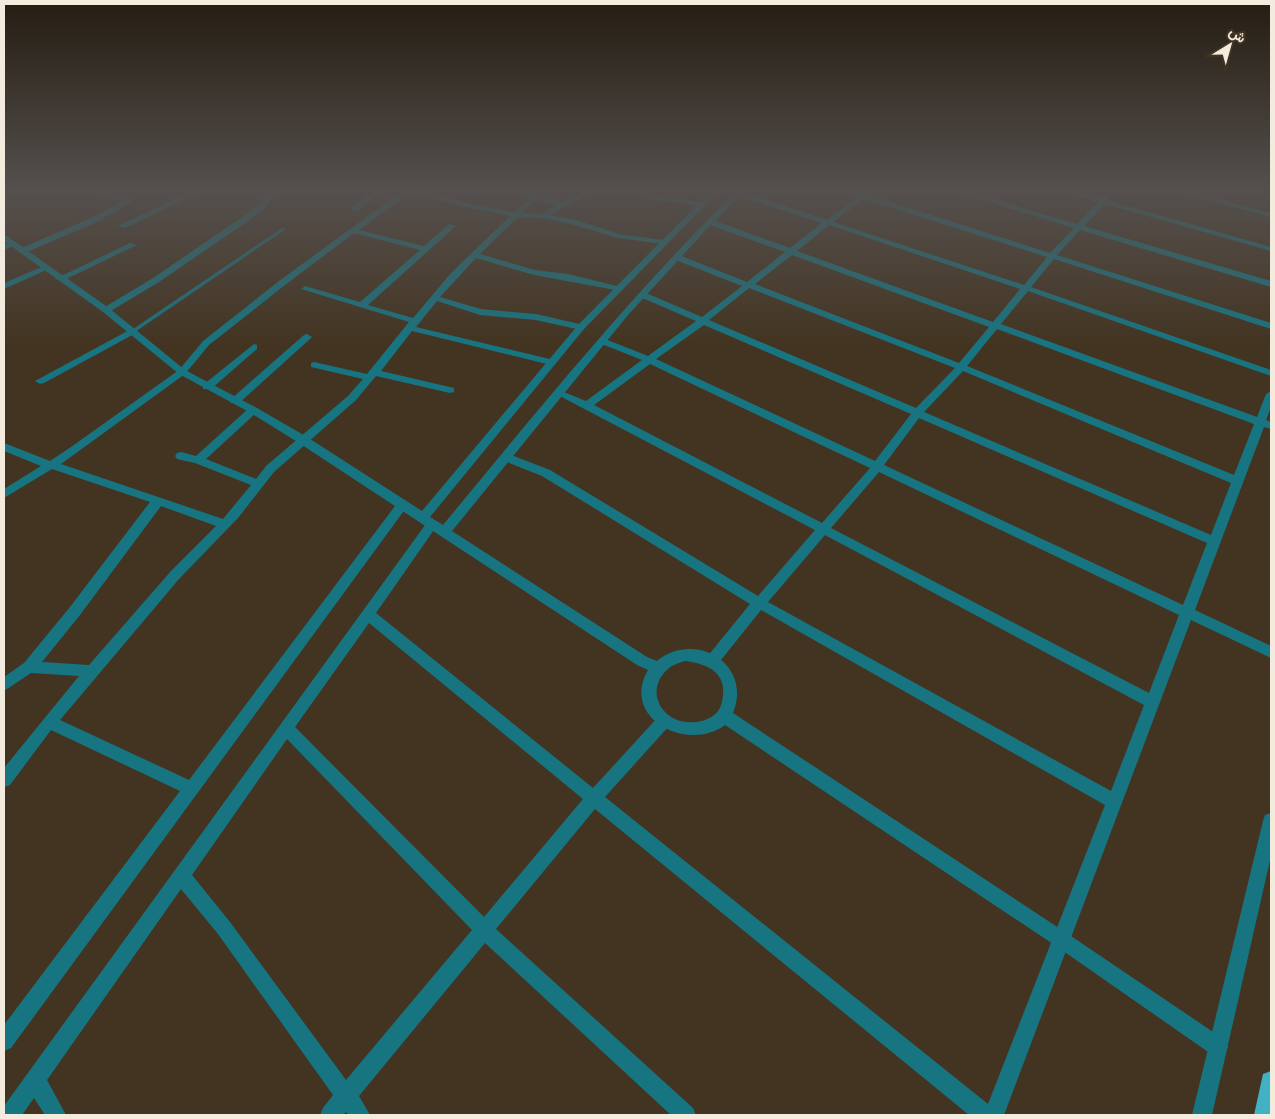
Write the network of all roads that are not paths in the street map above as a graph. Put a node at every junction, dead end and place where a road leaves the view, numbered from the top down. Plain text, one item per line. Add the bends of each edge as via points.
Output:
1 (32, 241) edge
2 (213, 241) edge
3 (265, 241) edge
4 (340, 241) edge
5 (394, 241) edge
6 (434, 241) edge
7 (488, 241) edge
8 (639, 241) edge
9 (664, 241) edge
10 (691, 241) edge
11 (761, 241) edge
12 (803, 241) edge
13 (885, 241) edge
14 (1006, 241) edge
15 (1067, 241) edge
16 (1125, 241) edge
17 (1244, 241) edge
18 (133, 245) dead end
19 (659, 246) junction
20 (13, 248) edge
21 (425, 249) junction
22 (1271, 249) edge
23 (790, 252) junction
24 (474, 255) junction
25 (1052, 256) junction
26 (676, 257) junction
27 (47, 268) junction
28 (59, 279) junction
29 (747, 284) junction
30 (1271, 284) edge
31 (4, 286) edge
32 (1026, 288) junction
33 (305, 289) dead end
34 (618, 289) junction
35 (643, 295) junction
36 (436, 298) junction
37 (361, 306) junction
38 (106, 310) junction
39 (704, 320) junction
40 (412, 325) junction
41 (996, 325) junction
42 (1271, 326) edge
43 (580, 327) junction
44 (133, 331) junction
45 (307, 337) dead end
46 (602, 341) junction
47 (254, 347) dead end
48 (650, 360) junction
49 (551, 362) junction
50 (314, 365) dead end
51 (961, 367) junction
52 (182, 372) junction
53 (1271, 373) edge
54 (372, 376) junction
55 (40, 381) dead end
56 (207, 387) junction
57 (450, 390) dead end
58 (559, 393) junction
59 (1271, 394) edge
60 (235, 401) junction
61 (587, 405) junction
62 (253, 410) junction
63 (918, 412) junction
64 (1266, 424) edge
65 (303, 440) junction
66 (4, 447) edge
67 (181, 456) dead end
68 (506, 457) junction
69 (198, 460) junction
70 (52, 465) junction
71 (876, 468) junction
72 (1238, 481) junction
73 (259, 484) junction
74 (4, 494) edge
75 (158, 501) junction
76 (402, 505) junction
77 (225, 524) junction
78 (433, 525) junction
79 (823, 528) junction
80 (1214, 541) junction
81 (759, 603) junction
82 (1187, 613) junction
83 (367, 614) junction
84 (1271, 652) edge
85 (712, 661) junction
86 (28, 667) junction
87 (657, 668) junction
88 (93, 671) junction
89 (4, 686) edge
90 (1153, 702) junction
91 (724, 716) junction
92 (664, 721) junction
93 (49, 722) junction
94 (286, 728) junction
95 (4, 780) edge
96 (192, 789) junction
97 (594, 798) junction
98 (1114, 802) junction
99 (1271, 821) edge
100 (181, 875) junction
101 (484, 930) junction
102 (1062, 940) junction
103 (4, 1041) edge
104 (1218, 1047) junction
105 (35, 1080) junction
106 (1271, 1085) edge
107 (345, 1097) junction
108 (10, 1115) edge
109 (56, 1115) edge
110 (330, 1115) edge
111 (360, 1115) edge
112 (686, 1115) edge
113 (985, 1115) edge
114 (994, 1115) edge
115 (1202, 1115) edge
116 (1265, 1115) edge

1 - 20 street
2 - 38 street
3 - 44 lane
4 - 52 street via 206,343
5 - 21 street
6 - 21 street
7 - 24 street
8 - 19 street
9 - 19 street
10 - 26 street
11 - 23 street
12 - 23 street
13 - 32 street
14 - 25 street
15 - 25 street
16 - 30 street
17 - 22 street
18 - 28 street
19 - 26 street
19 - 34 street
20 - 27 street
21 - 37 street
23 - 29 street
23 - 41 street
24 - 34 street via 534,272
24 - 36 street
25 - 32 street
25 - 42 street
26 - 29 street
26 - 35 street
27 - 28 street
27 - 31 street
28 - 38 street
29 - 39 street
29 - 51 street
32 - 41 street
32 - 53 street
33 - 37 street
34 - 43 street
35 - 39 street
35 - 46 street
36 - 40 street
36 - 43 street via 480,312 536,317
37 - 40 street
38 - 44 street
39 - 48 street
39 - 63 street
40 - 49 street
40 - 54 street
41 - 51 street
41 - 64 street
43 - 49 street
44 - 52 street
44 - 55 street
45 - 60 street
46 - 48 street
46 - 58 street
47 - 56 street
48 - 61 street
48 - 71 street
49 - 78 street
50 - 54 street
51 - 63 street
51 - 72 street
52 - 56 street
52 - 70 street
54 - 57 street
54 - 65 street via 352,398
56 - 60 street
58 - 61 street
58 - 68 street
59 - 64 street
60 - 62 street
61 - 79 street
62 - 65 street
62 - 69 street
63 - 71 street
63 - 80 street
64 - 72 street
65 - 73 street via 270,469
65 - 76 street
66 - 70 street
67 - 69 street
68 - 78 street
68 - 81 street via 546,472
69 - 73 street
70 - 74 street
70 - 75 street
71 - 79 street
71 - 82 street
72 - 80 street
73 - 77 street
75 - 77 street
75 - 86 street
76 - 78 street
76 - 96 street
77 - 88 street via 175,575
78 - 83 street
78 - 87 street
79 - 81 street
79 - 90 street
80 - 82 street
81 - 85 street
81 - 98 street
82 - 84 street
82 - 90 street
83 - 94 street
83 - 97 street
85 - 87 street via 684,655 669,659
85 - 91 street via 726,674 732,688 731,702
86 - 88 street
86 - 89 street
87 - 92 street via 650,680 648,695 653,709
88 - 93 street
90 - 98 street
91 - 92 street via 712,726 696,730 679,728
91 - 102 street
92 - 97 street
93 - 95 street
93 - 96 street
94 - 100 street
94 - 101 street
96 - 103 street
97 - 101 street
97 - 113 street
98 - 102 street
99 - 104 street
100 - 105 street
100 - 107 street via 224,928
101 - 107 street
101 - 112 street
102 - 104 street
102 - 114 street
104 - 115 street
105 - 108 street
105 - 109 street
106 - 116 highway
107 - 110 street
107 - 111 street

